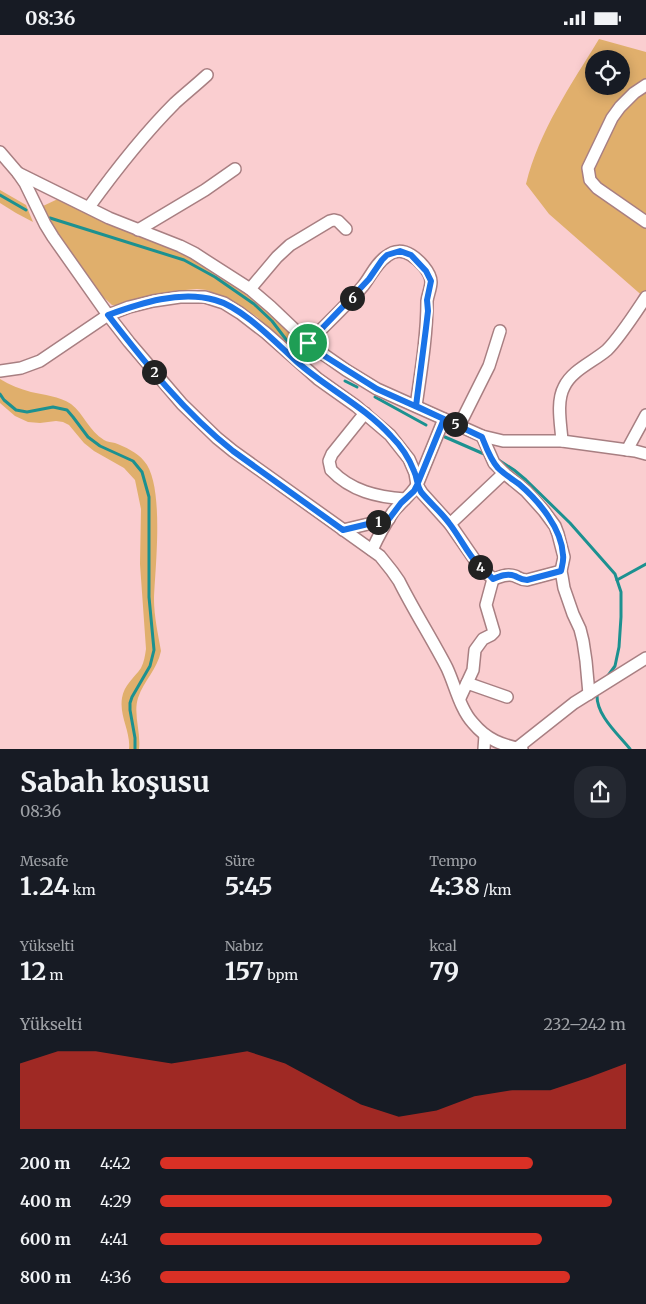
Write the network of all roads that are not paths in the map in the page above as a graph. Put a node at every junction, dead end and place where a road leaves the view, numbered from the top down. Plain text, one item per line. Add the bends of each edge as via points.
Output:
1 (207, 75) dead end
2 (646, 85) edge
3 (0, 152) edge
4 (235, 169) dead end
5 (18, 173) junction
6 (89, 207) junction
7 (646, 222) edge
8 (346, 229) dead end
9 (138, 230) junction
10 (250, 289) junction
11 (644, 299) edge
12 (108, 315) junction
13 (500, 331) dead end
14 (308, 343) junction
15 (0, 371) edge
16 (416, 406) junction
17 (365, 413) junction
18 (646, 415) edge
19 (444, 419) junction
20 (459, 426) junction
21 (482, 437) junction
22 (562, 441) junction
23 (627, 449) junction
24 (646, 454) edge
25 (504, 473) junction
26 (417, 485) junction
27 (405, 499) junction
28 (389, 519) junction
29 (450, 524) junction
30 (343, 530) junction
31 (372, 550) junction
32 (561, 571) junction
33 (493, 579) junction
34 (646, 658) edge
35 (467, 683) junction
36 (588, 694) junction
37 (507, 697) dead end
38 (460, 698) junction
39 (485, 735) junction
40 (520, 748) edge
41 (484, 749) edge

1 - 6 street via 154,125
2 - 7 street via 625,101 616,113 588,173 597,188
3 - 5 street
4 - 9 street
5 - 6 street
5 - 12 street via 53,237
6 - 9 street
8 - 10 street via 334,220 296,241 283,250
9 - 10 street via 194,253
10 - 14 street
11 - 22 street via 609,348 571,377 564,387 560,409
12 - 15 street via 40,361
12 - 17 street via 140,304 180,297 217,300 240,313 318,379
12 - 30 street via 176,397 217,439
13 - 20 street via 489,366
14 - 16 street via 364,381
14 - 16 street via 369,279 387,255 400,251 411,255 431,281
16 - 19 street
17 - 26 street via 401,447 415,473
17 - 27 street via 332,454 329,461 331,470 346,484 364,492
18 - 23 street
19 - 20 street
19 - 26 street
20 - 21 street
21 - 22 street via 503,441
21 - 25 street via 494,463
22 - 23 street
23 - 24 street
25 - 29 street
25 - 32 street via 526,491 555,527 564,557
26 - 27 street
26 - 29 street
27 - 28 street
28 - 30 street
28 - 31 street
29 - 33 street via 479,566
30 - 31 street
31 - 38 street via 386,562 398,581 447,668
32 - 33 street via 527,580 510,575
32 - 36 street via 583,641
33 - 35 street via 486,605 494,632 475,650 473,669
34 - 36 street
35 - 37 street
35 - 38 street
36 - 40 street
38 - 39 street via 468,717
39 - 40 street via 499,743
39 - 41 street

